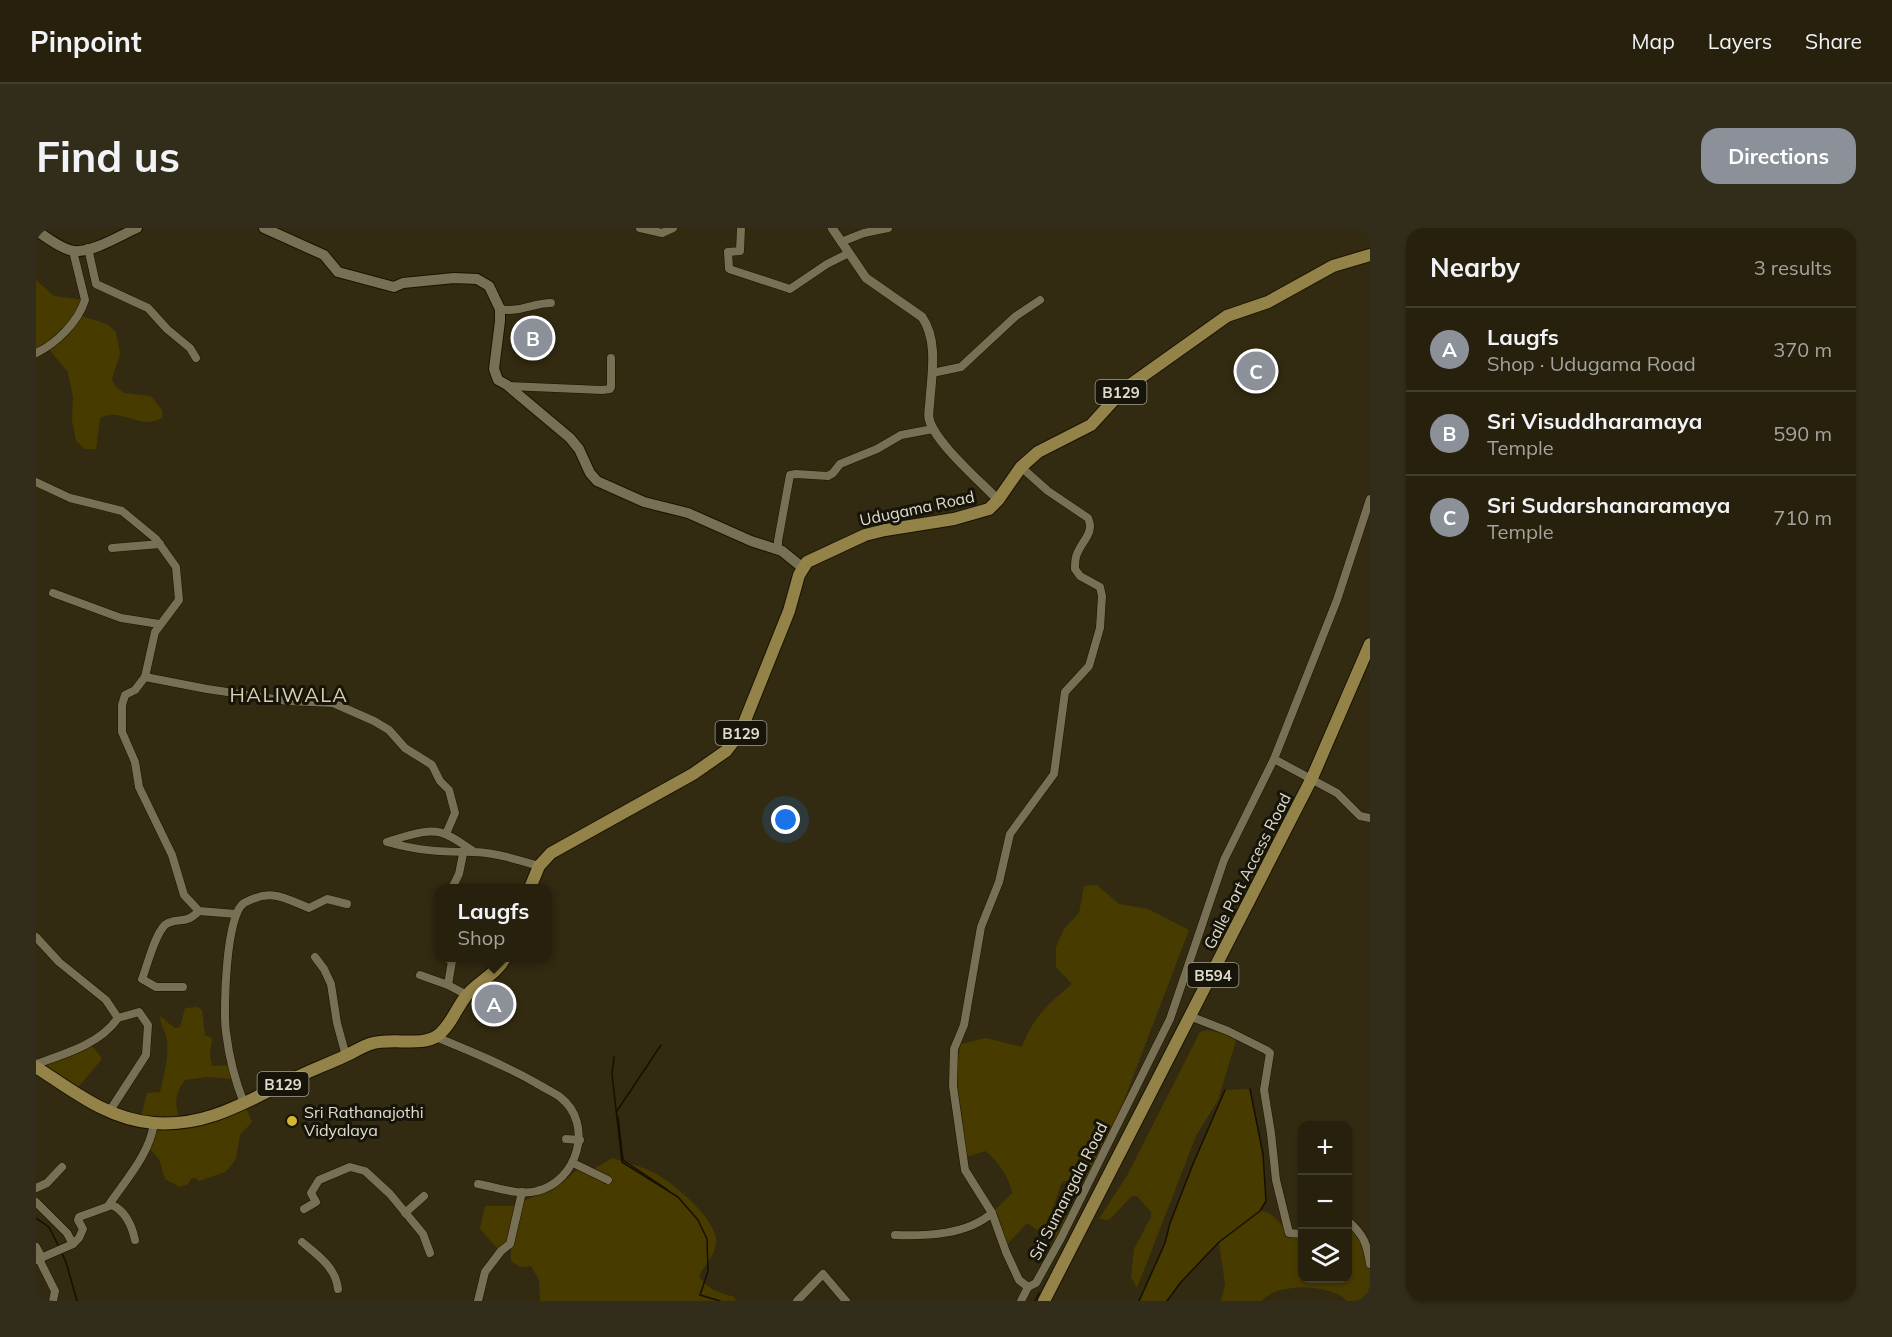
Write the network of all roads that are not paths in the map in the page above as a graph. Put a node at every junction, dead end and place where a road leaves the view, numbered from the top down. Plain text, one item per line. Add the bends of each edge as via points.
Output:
1 (137, 228) edge
2 (264, 228) edge
3 (640, 228) edge
4 (673, 228) edge
5 (741, 228) edge
6 (832, 228) edge
7 (888, 228) edge
8 (36, 230) edge
9 (841, 242) junction
10 (88, 248) junction
11 (73, 251) junction
12 (849, 253) junction
13 (1370, 255) edge
14 (1040, 300) dead end
15 (552, 303) dead end
16 (500, 309) junction
17 (36, 353) edge
18 (196, 358) dead end
19 (611, 358) dead end
20 (932, 373) junction
21 (507, 386) junction
22 (933, 429) junction
23 (1021, 468) junction
24 (36, 482) edge
25 (1370, 499) edge
26 (998, 500) junction
27 (160, 544) junction
28 (112, 548) dead end
29 (782, 551) junction
30 (803, 568) junction
31 (53, 593) dead end
32 (159, 624) junction
33 (1370, 644) edge
34 (145, 677) junction
35 (1274, 759) junction
36 (1312, 778) junction
37 (1370, 818) edge
38 (446, 834) junction
39 (475, 852) junction
40 (463, 854) junction
41 (539, 866) junction
42 (454, 884) edge
43 (532, 884) edge
44 (347, 904) dead end
45 (199, 911) junction
46 (236, 914) junction
47 (36, 937) edge
48 (315, 957) dead end
49 (452, 962) edge
50 (501, 962) edge
51 (420, 975) dead end
52 (448, 985) junction
53 (183, 987) dead end
54 (467, 995) junction
55 (1191, 1017) junction
56 (118, 1018) junction
57 (436, 1037) junction
58 (346, 1056) junction
59 (36, 1065) edge
60 (244, 1103) junction
61 (109, 1112) junction
62 (154, 1123) junction
63 (566, 1139) dead end
64 (580, 1140) junction
65 (573, 1163) junction
66 (62, 1167) dead end
67 (608, 1180) dead end
68 (478, 1184) dead end
69 (36, 1188) edge
70 (522, 1192) junction
71 (424, 1196) dead end
72 (36, 1202) edge
73 (108, 1206) junction
74 (303, 1209) dead end
75 (405, 1213) junction
76 (992, 1213) junction
77 (1352, 1227) edge
78 (1298, 1234) edge
79 (895, 1235) dead end
80 (135, 1239) dead end
81 (303, 1242) dead end
82 (72, 1244) junction
83 (36, 1248) edge
84 (430, 1253) dead end
85 (39, 1259) edge
86 (1370, 1264) edge
87 (1028, 1287) junction
88 (338, 1289) dead end
89 (53, 1301) edge
90 (478, 1301) edge
91 (796, 1301) edge
92 (846, 1301) edge
93 (1021, 1301) edge
94 (1044, 1301) edge

1 - 10 main road
2 - 16 main road via 324,255 338,272 394,287 454,278 477,279 489,286
3 - 4 street via 662,233
5 - 12 street via 740,251 728,252 729,269 790,290
6 - 9 street
7 - 9 street
8 - 11 main road
9 - 12 street
10 - 11 main road
10 - 18 street via 96,284 148,308
11 - 17 street via 85,300 79,315 48,348
12 - 20 street via 866,278 922,317 930,330
13 - 23 main road, Udugama Road / B129 via 1333,266 1268,302 1227,316 1123,390 1090,425 1047,446
14 - 20 street via 1016,316 961,367
15 - 16 street via 511,312
16 - 21 main road via 494,369 498,380
19 - 21 street via 610,389
20 - 22 street via 929,417
21 - 29 main road via 570,438 597,481 644,502 688,513
22 - 26 street
22 - 29 street via 901,435 840,464 828,476 790,475 778,541
23 - 26 main road, Udugama Road / B129
23 - 76 street, Sri Sumangala Road via 1048,492 1088,518 1090,530 1076,555 1075,569 1100,587 1102,596 1100,628 1089,666 1065,692 1054,774 1010,834 999,882 981,927 964,1025 954,1049 953,1086 965,1170
24 - 27 street via 70,498 122,511
25 - 35 street, Sri Sumangala Road via 1338,600
26 - 30 main road, Udugama Road / B129 via 989,509 976,513 865,535 817,556
27 - 28 street
27 - 32 street via 176,567 180,595
29 - 30 main road
30 - 41 main road, B129 via 748,717 733,743 714,760 557,850
31 - 32 street via 121,618
32 - 34 street
33 - 36 main road, Galle Port Access Road / B594
34 - 38 street via 288,701 333,703 374,721 432,765 449,790 455,813
34 - 45 street via 125,695 122,732 135,762 139,787 172,855 184,895
35 - 36 street
35 - 87 street, Sri Sumangala Road via 1224,860 1170,1019 1061,1238 1036,1283
36 - 37 street via 1337,793 1360,816
36 - 55 main road, Galle Port Access Road / B594
38 - 39 street
38 - 40 street via 435,831 387,842 412,849
39 - 40 street
39 - 41 street
40 - 42 street
41 - 43 main road, B129
44 - 46 street via 327,899 309,908 272,894 243,904
45 - 46 street
45 - 53 street via 190,920 168,923 160,930 142,979 156,987
46 - 60 street via 228,957 225,1032
47 - 56 street via 59,962 106,1000
48 - 58 street via 331,984
49 - 52 street
50 - 54 main road
51 - 52 street
52 - 54 street
54 - 57 main road
55 - 78 street via 1270,1053 1264,1090 1276,1180 1289,1233
55 - 94 main road, Galle Port Access Road / B594
56 - 59 street via 110,1029 89,1042
56 - 61 street via 139,1012 148,1025 146,1055
57 - 58 main road, B129 via 419,1042 392,1040 370,1044
57 - 64 street via 512,1070 561,1097 576,1121
58 - 60 main road, B129
59 - 61 main road, B129
60 - 62 main road, B129 via 200,1120
61 - 62 main road, B129
62 - 73 street via 148,1147
63 - 64 street
64 - 65 street
65 - 67 street
65 - 70 street via 557,1183 537,1192
66 - 69 street via 47,1183
68 - 70 street
70 - 90 street via 510,1244 485,1272
71 - 75 street
72 - 82 street via 67,1233
73 - 80 street via 118,1208 132,1226
73 - 82 street via 79,1217 83,1229
74 - 75 street via 316,1202 311,1193 319,1180 350,1167 365,1172
75 - 84 street via 423,1234
76 - 79 street via 976,1224 925,1236
76 - 87 street, Sri Sumangala Road via 1019,1280
77 - 86 street via 1368,1248
81 - 88 street via 333,1270
82 - 85 street
83 - 85 street
85 - 89 street via 55,1291
87 - 93 street, Sri Sumangala Road
91 - 92 street via 823,1274

